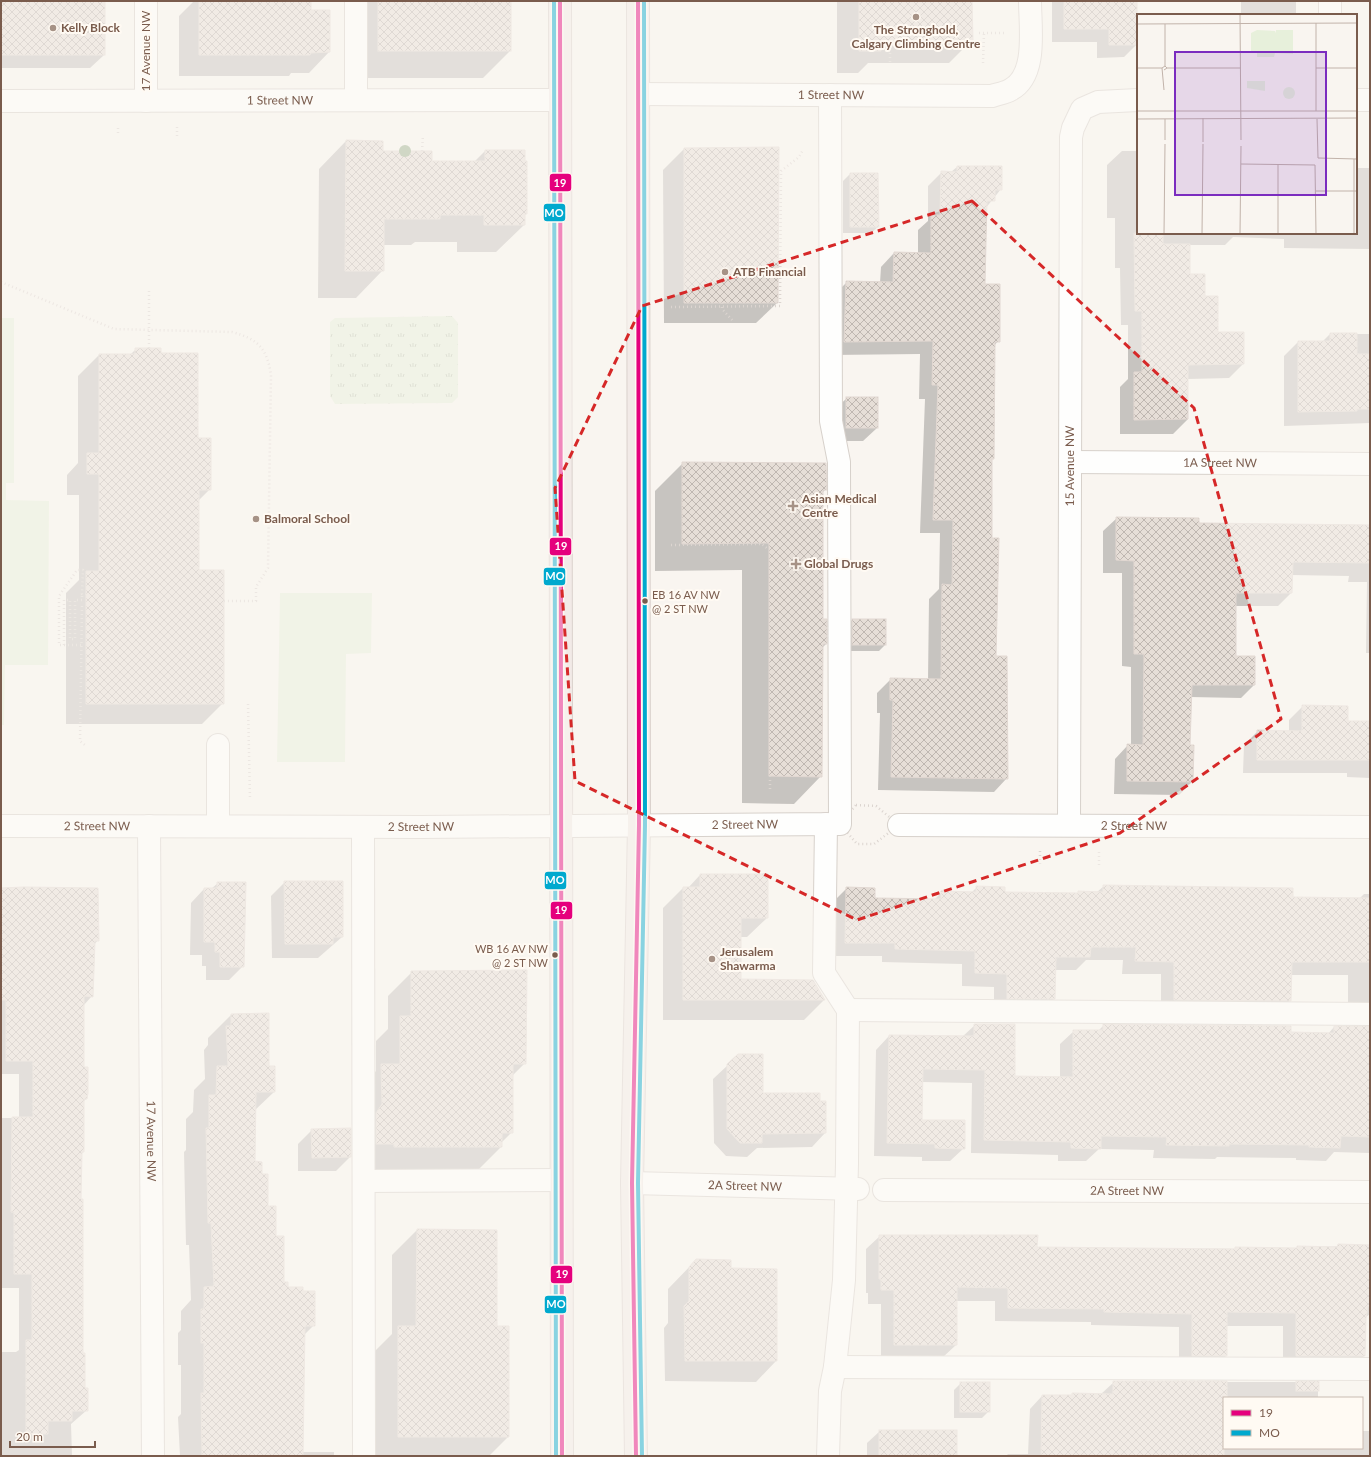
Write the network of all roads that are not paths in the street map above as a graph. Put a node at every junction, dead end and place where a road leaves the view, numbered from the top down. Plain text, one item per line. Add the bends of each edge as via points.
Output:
1 (146, 1) edge
2 (356, 1) edge
3 (560, 1) edge
4 (638, 1) edge
5 (1030, 1) edge
6 (1330, 1) edge
7 (1330, 14) edge
8 (639, 94) junction
9 (830, 94) junction
10 (356, 99) junction
11 (559, 100) junction
12 (1137, 100) edge
13 (1357, 100) edge
14 (1370, 100) edge
15 (1, 101) edge
16 (146, 101) junction
17 (1070, 462) junction
18 (1370, 464) edge
19 (218, 745) dead end
20 (833, 824) junction
21 (639, 825) junction
22 (899, 825) road end
23 (1069, 825) junction
24 (1, 826) edge
25 (149, 826) junction
26 (218, 826) junction
27 (363, 826) junction
28 (561, 826) junction
29 (1370, 827) edge
30 (848, 1010) junction
31 (1370, 1014) edge
32 (561, 1180) junction
33 (365, 1181) junction
34 (632, 1183) junction
35 (853, 1189) junction
36 (884, 1190) dead end
37 (1370, 1192) edge
38 (835, 1367) junction
39 (1370, 1369) edge
40 (153, 1456) edge
41 (364, 1456) edge
42 (561, 1456) edge
43 (636, 1456) edge
44 (828, 1456) edge

1 - 16 street, 17 Avenue NW
2 - 10 street
3 - 11 highway
4 - 8 highway
5 - 9 street, 1 Street NW via 1030,63 1020,83 1010,90 992,96
6 - 7 street
8 - 9 street, 1 Street NW
8 - 21 highway
9 - 20 street via 831,421 839,462
10 - 11 street, 1 Street NW
10 - 16 street, 1 Street NW
11 - 28 highway
12 - 17 street, 15 Avenue NW via 1098,102 1082,109 1071,137
13 - 14 street
15 - 16 street, 1 Street NW
17 - 18 street, 1A Street NW
17 - 23 street, 15 Avenue NW
19 - 26 street
20 - 21 street, 2 Street NW
20 - 30 street via 824,973
21 - 28 street, 2 Street NW
21 - 34 highway
22 - 23 street, 2 Street NW
23 - 29 street, 2 Street NW
24 - 25 street, 2 Street NW
25 - 26 street, 2 Street NW
25 - 40 street, 17 Avenue NW
26 - 27 street, 2 Street NW
27 - 28 street, 2 Street NW
27 - 33 street
28 - 32 highway
30 - 31 street
30 - 35 street
32 - 33 street
32 - 42 highway
33 - 41 street
34 - 35 street, 2A Street NW
34 - 43 highway
35 - 38 street
36 - 37 street, 2A Street NW
38 - 39 street
38 - 44 street via 830,1391

